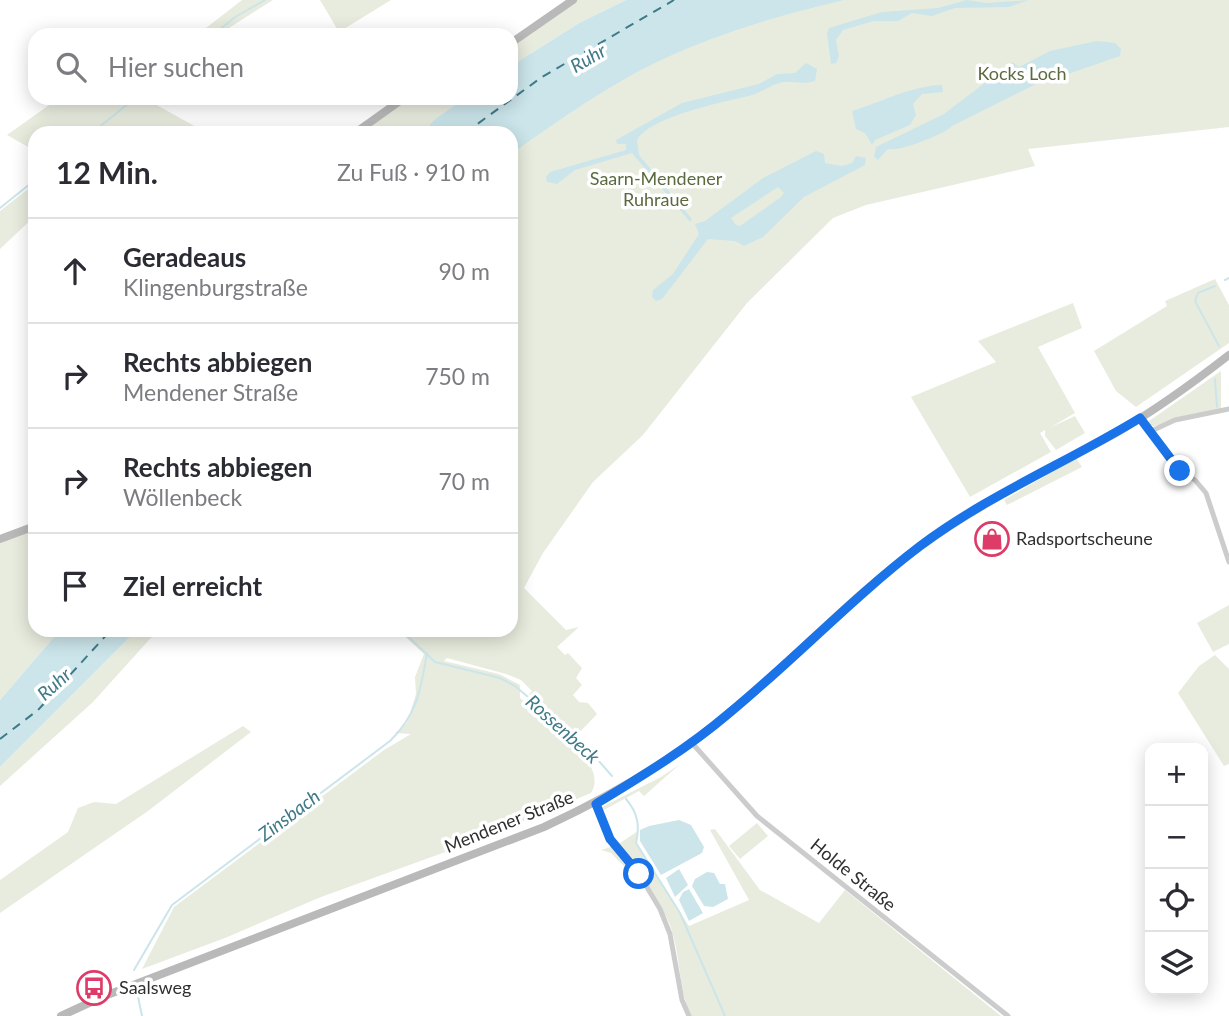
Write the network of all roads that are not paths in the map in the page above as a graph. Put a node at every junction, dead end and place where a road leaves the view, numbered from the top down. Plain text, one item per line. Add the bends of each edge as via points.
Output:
1 (573, 0) edge
2 (518, 38) edge
3 (394, 105) edge
4 (365, 126) edge
5 (1229, 355) edge
6 (1229, 409) edge
7 (1140, 418) junction
8 (1149, 432) junction
9 (28, 529) edge
10 (0, 539) edge
11 (1229, 562) edge
12 (692, 743) junction
13 (596, 804) junction
14 (77, 1013) edge
15 (61, 1016) edge
16 (689, 1016) edge
17 (1008, 1016) edge

1 - 2 main road
3 - 4 main road
5 - 7 main road, Mendener Straße
6 - 8 street
7 - 8 street
7 - 12 main road, Mendener Straße via 988,502 922,545
8 - 11 street via 1173,466 1206,493
9 - 10 main road
12 - 13 main road, Mendener Straße
12 - 17 street, Holde Straße via 757,816
13 - 14 main road, Mendener Straße
13 - 16 street via 610,839 660,909
14 - 15 main road, Mendener Straße

